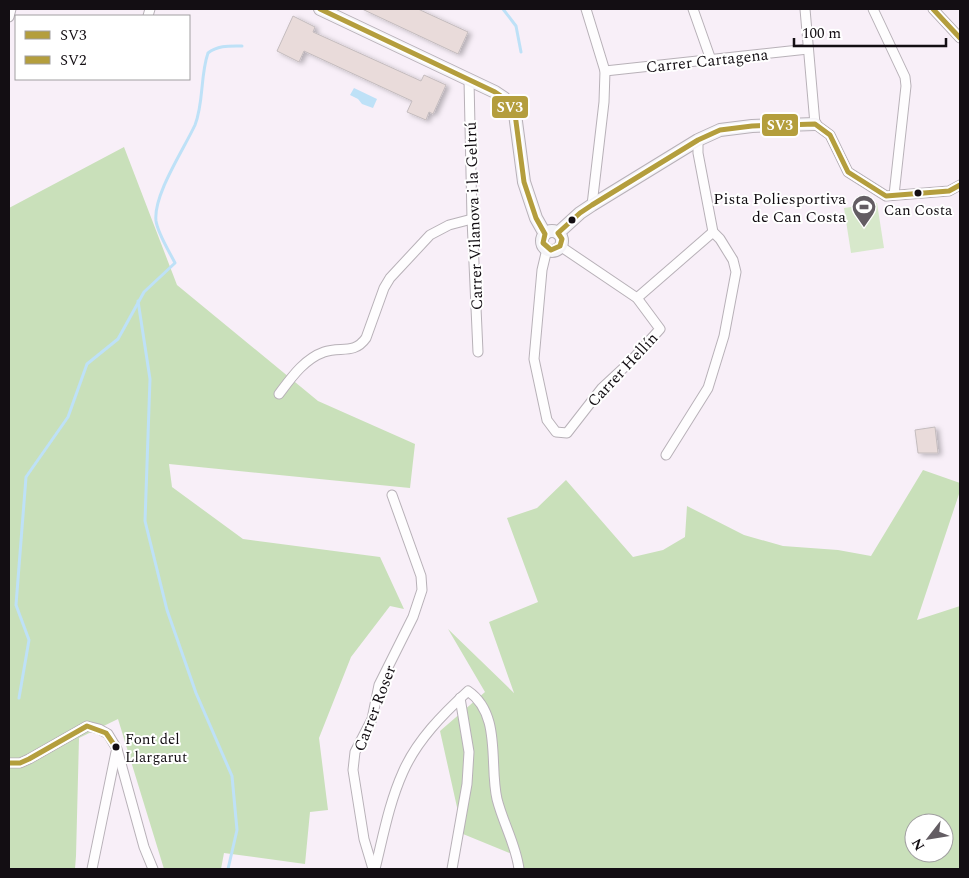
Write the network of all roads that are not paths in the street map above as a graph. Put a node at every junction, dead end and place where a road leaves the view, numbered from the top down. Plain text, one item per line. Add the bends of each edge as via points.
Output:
1 (10, 9) edge
2 (320, 9) edge
3 (586, 9) edge
4 (693, 9) edge
5 (805, 9) edge
6 (873, 9) edge
7 (933, 9) edge
8 (9, 17) edge
9 (960, 38) edge
10 (808, 49) junction
11 (711, 60) junction
12 (605, 72) junction
13 (469, 80) junction
14 (816, 124) junction
15 (698, 140) junction
16 (960, 185) edge
17 (894, 195) junction
18 (592, 205) junction
19 (472, 219) junction
20 (713, 232) junction
21 (558, 233) junction
22 (545, 234) junction
23 (554, 248) junction
24 (637, 298) junction
25 (478, 352) dead end
26 (279, 394) dead end
27 (666, 455) dead end
28 (392, 495) dead end
29 (460, 698) junction
30 (117, 749) junction
31 (9, 763) edge
32 (92, 869) edge
33 (152, 869) edge
34 (374, 869) edge
35 (452, 869) edge
36 (519, 869) edge

1 - 8 street
2 - 13 street
3 - 12 street
4 - 11 street
5 - 10 street
6 - 17 street via 906,86
7 - 9 street
10 - 11 street, Carrer Cartagena
10 - 14 street
11 - 12 street, Carrer Cartagena
12 - 18 street
13 - 19 street, Carrer Vilanova i la Geltrú
13 - 22 street via 504,98 515,114 524,182
14 - 15 street via 720,130
14 - 17 street via 830,135 848,172 886,196
15 - 18 street
15 - 20 street
16 - 17 street via 949,191
18 - 21 street
19 - 25 street, Carrer Vilanova i la Geltrú
19 - 26 street via 449,225 430,235 390,278 362,342 351,349 325,351 314,357 294,374
20 - 24 street
20 - 27 street via 733,260 736,272 724,336 708,388
21 - 22 street
21 - 23 street via 562,239
22 - 23 street via 543,243
23 - 24 street, Carrer Hellín
23 - 24 street, Carrer Hellín via 542,270 534,358 547,420 556,432 567,433 602,388 660,329
28 - 34 street, Carrer Roser via 421,576 422,590 413,617 379,685 372,719 355,752 353,770 364,839
29 - 34 street via 418,745 403,772
29 - 35 street via 469,760
29 - 36 street via 468,691 477,697 486,712 494,747 495,789
30 - 31 street via 108,734 87,726 29,759
30 - 32 street
30 - 33 street

